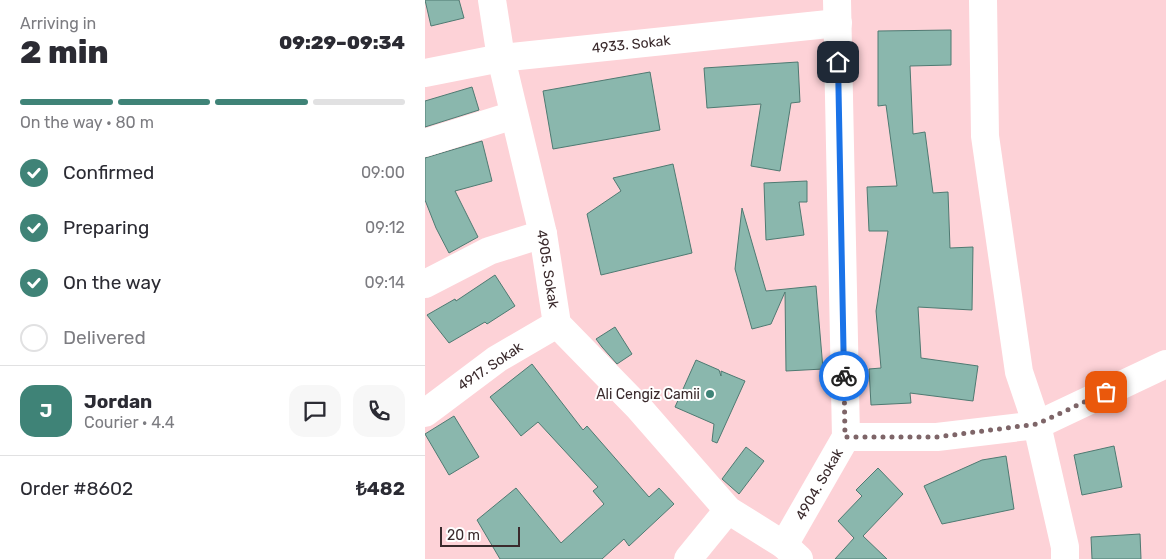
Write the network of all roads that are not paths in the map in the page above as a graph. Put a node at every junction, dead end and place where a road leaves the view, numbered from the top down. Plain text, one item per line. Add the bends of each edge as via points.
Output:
1 (492, 0) edge
2 (983, 0) edge
3 (837, 11) edge
4 (501, 58) junction
5 (425, 73) edge
6 (515, 115) junction
7 (425, 144) edge
8 (543, 234) junction
9 (425, 284) edge
10 (557, 324) junction
11 (1166, 364) edge
12 (425, 413) edge
13 (1037, 424) junction
14 (845, 437) junction
15 (728, 510) junction
16 (792, 552) edge
17 (688, 559) edge
18 (1065, 559) edge

1 - 4 street, 4905. Sokak
2 - 13 street via 985,136 1019,372
3 - 4 street, 4933. Sokak
3 - 14 street, 4904. Sokak
4 - 5 street, 4933. Sokak
4 - 6 street, 4905. Sokak
6 - 7 street
6 - 8 street, 4905. Sokak
8 - 9 street via 489,252
8 - 10 street, 4905. Sokak
10 - 12 street, 4917. Sokak via 497,358
10 - 15 street, 4905. Sokak via 639,408
11 - 13 street
13 - 14 street via 937,437
13 - 18 street
14 - 16 street, 4904. Sokak
15 - 16 street, 4905. Sokak
15 - 17 street

